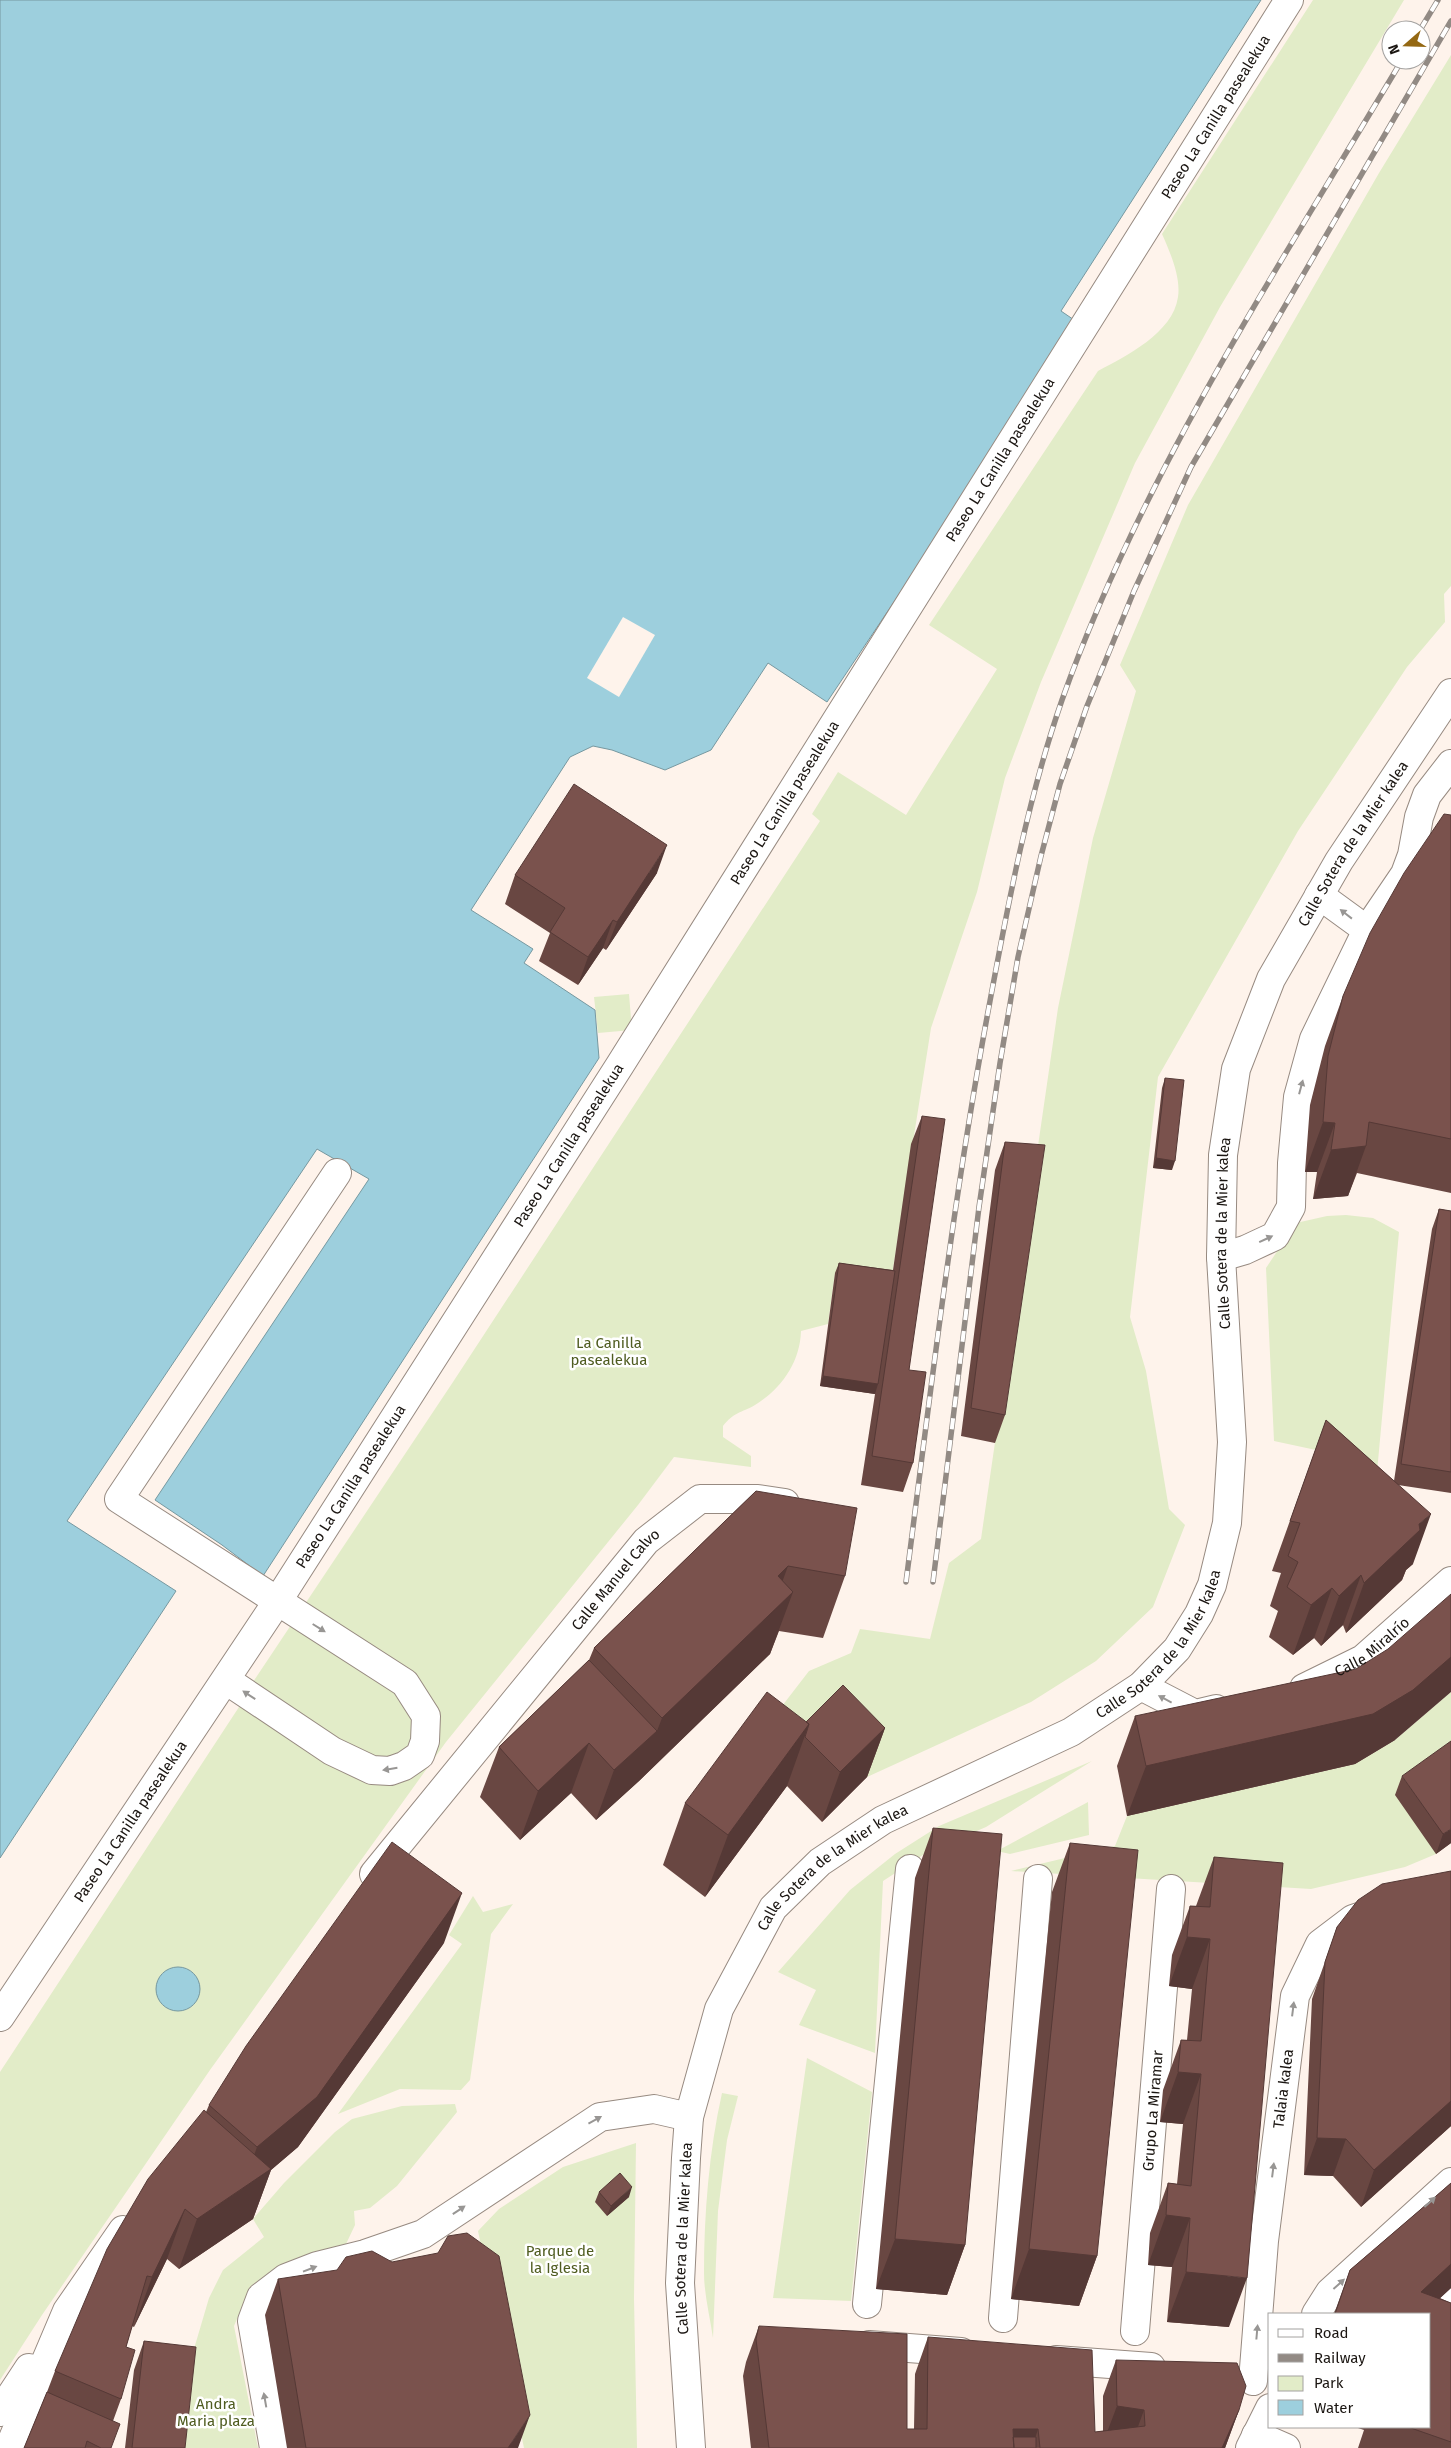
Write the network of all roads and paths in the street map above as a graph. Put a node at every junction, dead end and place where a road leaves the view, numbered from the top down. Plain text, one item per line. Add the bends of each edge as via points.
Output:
1 (1289, 0) edge
2 (1451, 693) edge
3 (1451, 764) edge
4 (1319, 895) junction
5 (1367, 930) junction
6 (337, 1173) dead end
7 (1221, 1257) junction
8 (814, 1507) edge
9 (1451, 1581) edge
10 (278, 1602) junction
11 (226, 1680) junction
12 (1141, 1686) junction
13 (1277, 1695) edge
14 (1240, 1705) edge
15 (420, 1754) junction
16 (451, 1780) junction
17 (910, 1869) dead end
18 (1038, 1879) dead end
19 (1172, 1889) dead end
20 (358, 1897) edge
21 (1392, 1906) edge
22 (0, 2017) edge
23 (689, 2117) junction
24 (1451, 2182) edge
25 (140, 2206) edge
26 (867, 2304) dead end
27 (67, 2311) junction
28 (1317, 2313) edge
29 (1003, 2318) dead end
30 (1135, 2331) dead end
31 (848, 2343) edge
32 (983, 2354) edge
33 (1032, 2358) edge
34 (1179, 2369) edge
35 (1227, 2374) edge
36 (1261, 2384) edge
37 (0, 2412) edge
38 (1268, 2412) edge
39 (1253, 2441) edge
40 (9, 2448) edge
41 (274, 2448) edge
42 (691, 2448) edge
43 (1286, 2448) edge

1 - 10 street, Paseo La Canilla pasealekua via 620,1065
2 - 4 street, Calle Sotera de la Mier kalea
3 - 5 street via 1427,795 1405,874
5 -> 4 street
4 - 7 street, Calle Sotera de la Mier kalea via 1270,979 1236,1068 1223,1155
7 -> 5 street via 1275,1236 1291,1207 1298,1097 1314,1039
6 - 10 street via 119,1499
7 - 12 street, Calle Sotera de la Mier kalea via 1232,1442 1227,1523 1212,1585 1199,1614 1177,1649
8 - 16 street, Calle Manuel Calvo via 758,1499 700,1498 646,1541
9 - 13 street, Calle Miralrío via 1363,1659 1313,1686
10 - 11 street, Paseo La Canilla pasealekua
10 -> 15 street via 404,1683 426,1716 425,1741
15 -> 11 street via 404,1766 390,1771 372,1770 332,1751
11 - 22 street, Paseo La Canilla pasealekua
14 -> 12 street via 1195,1714
12 - 23 street, Calle Sotera de la Mier kalea via 1071,1732 883,1820 820,1862 773,1908 719,2009
15 - 16 street
16 - 20 street, Calle Manuel Calvo
17 - 26 street
18 - 29 street
19 - 30 street, Grupo La Miramar
36 -> 21 street, Talaia kalea via 1264,2241 1295,1996 1320,1944 1353,1920
41 -> 23 street via 252,2321 262,2297 286,2278 423,2234 600,2117 654,2109
23 - 42 street, Calle Sotera de la Mier kalea via 680,2283
28 -> 24 street via 1330,2292 1376,2262
25 - 27 street
27 - 37 street
27 - 40 street
31 - 32 street
33 - 34 street
35 - 36 street
38 - 39 street
39 - 43 street

